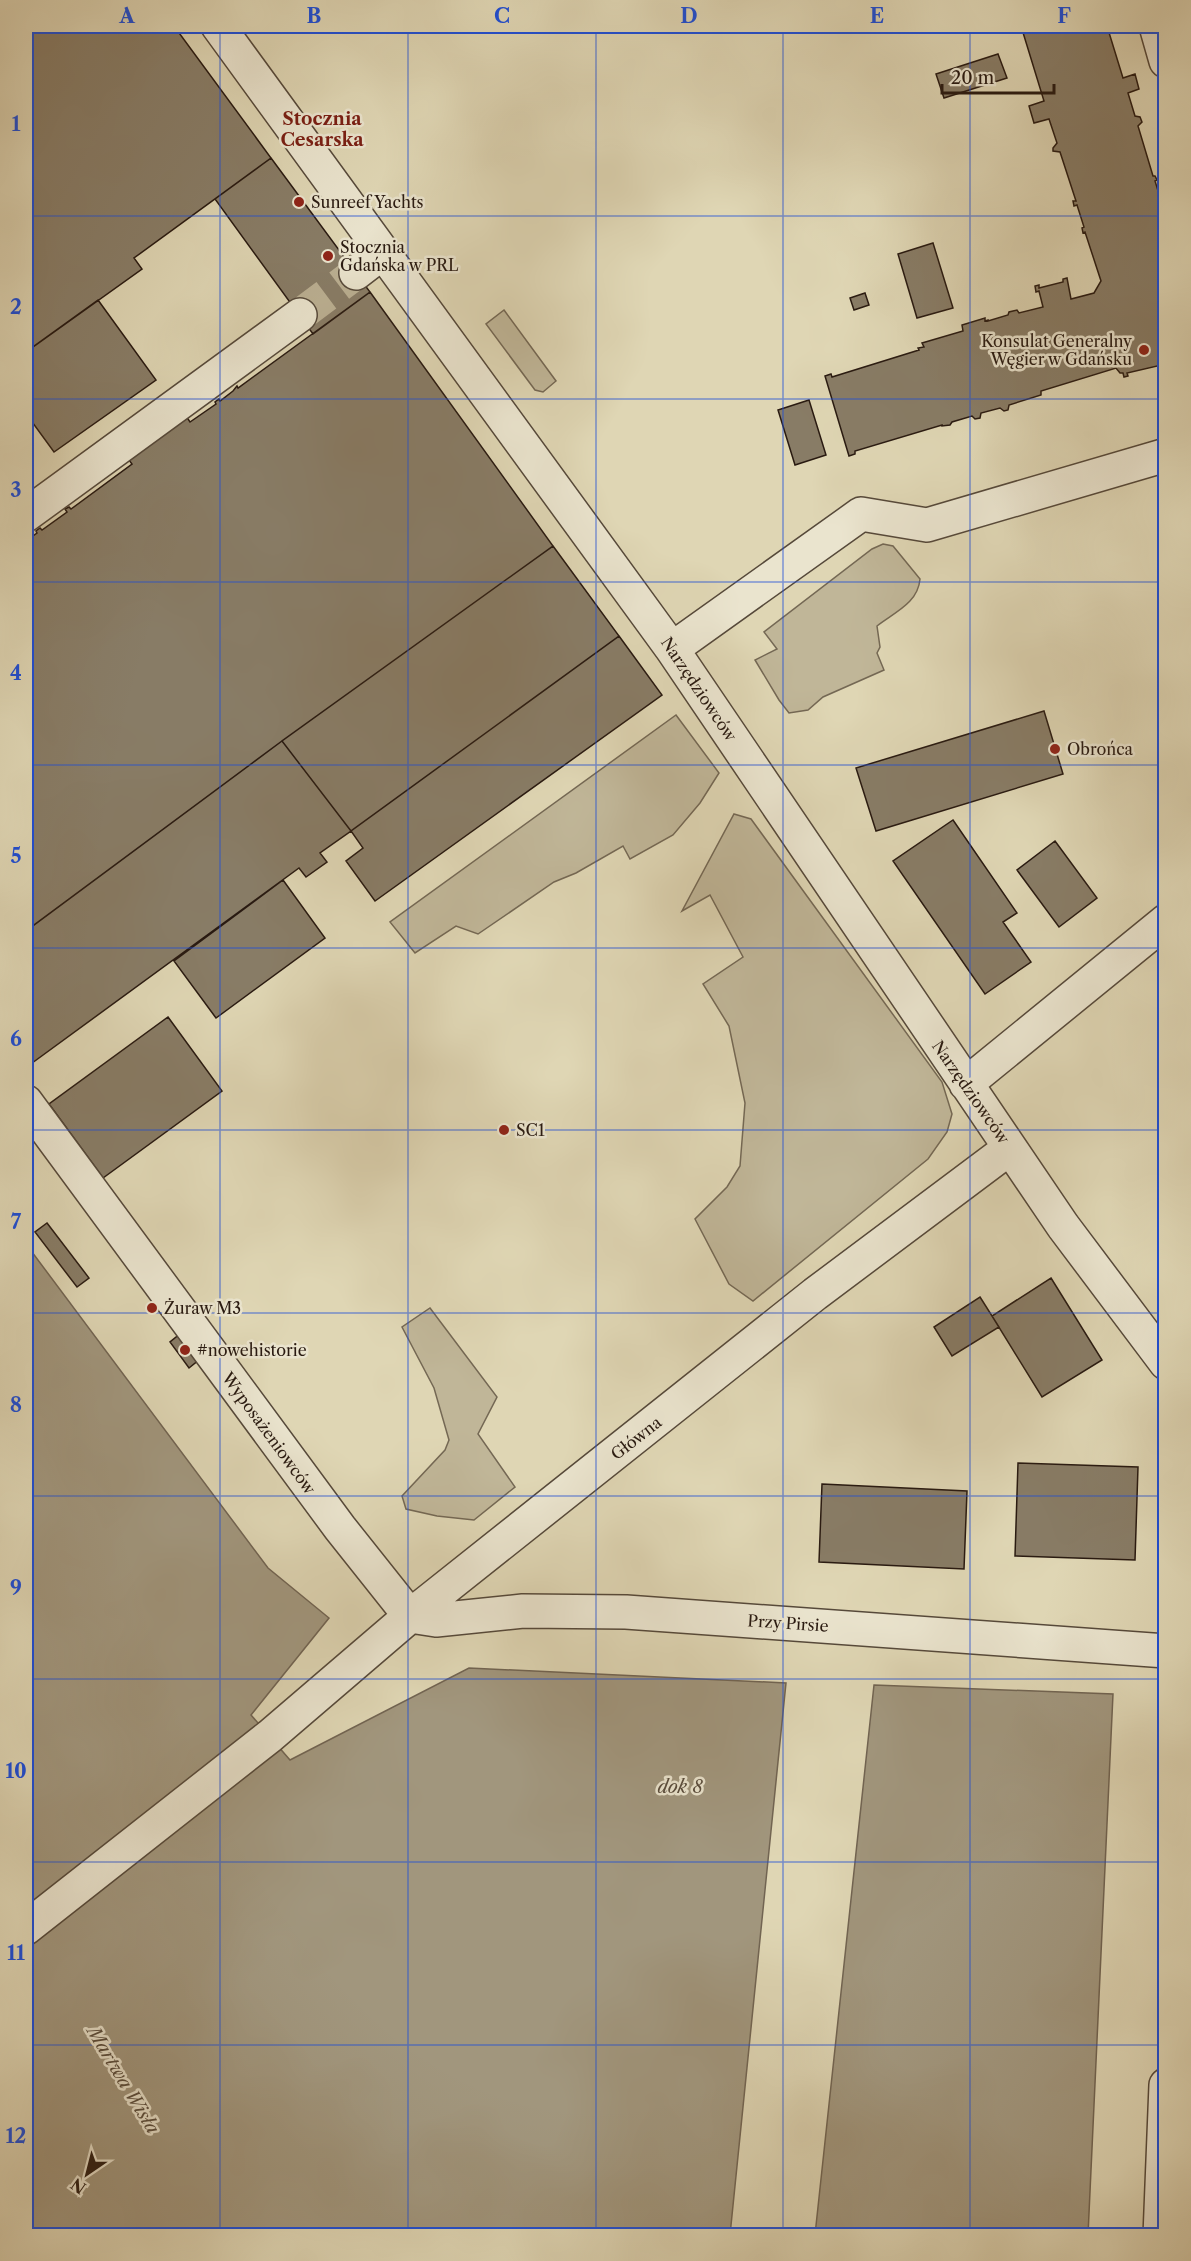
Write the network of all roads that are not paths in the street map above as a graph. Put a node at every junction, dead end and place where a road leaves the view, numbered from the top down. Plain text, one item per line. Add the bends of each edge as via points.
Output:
1 (218, 26) edge
2 (1156, 26) edge
3 (1166, 61) edge
4 (382, 253) junction
5 (356, 273) tunnel mouth
6 (300, 315) tunnel mouth
7 (1166, 455) edge
8 (26, 515) edge
9 (672, 649) junction
10 (1166, 921) edge
11 (966, 1084) junction
12 (26, 1102) edge
13 (1010, 1148) junction
14 (1166, 1363) edge
15 (410, 1616) junction
16 (1166, 1651) edge
17 (26, 1928) edge
18 (1166, 2085) edge
19 (1160, 2235) edge

1 - 4 street, Narzędziowców
2 - 3 street
4 - 5 street
4 - 9 street, Narzędziowców
6 - 8 street
7 - 9 street via 927,525 861,514
9 - 11 street, Narzędziowców
10 - 11 street
11 - 13 street, Narzędziowców
12 - 15 street, Wyposażeniowców via 340,1528
13 - 14 street, Narzędziowców
13 - 15 street, Główna via 815,1294
15 - 16 street, Przy Pirsie via 436,1620 523,1611 626,1612
15 - 17 street, Główna via 270,1736
18 - 19 street

